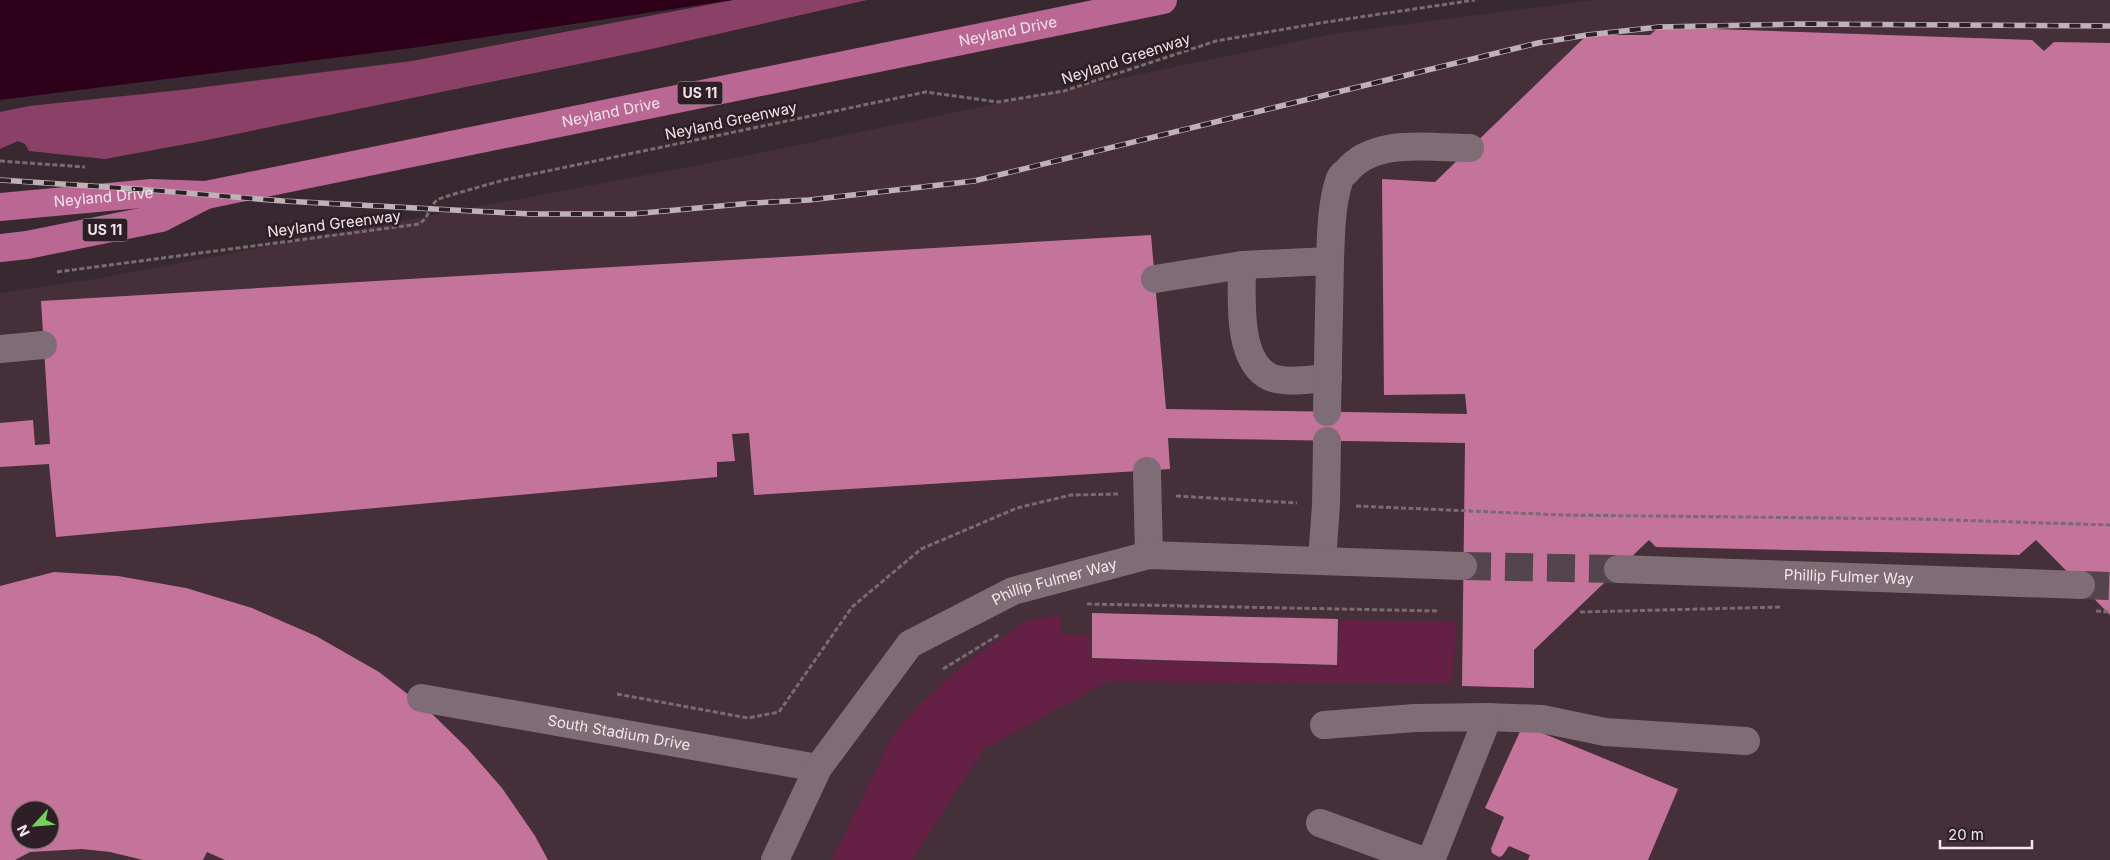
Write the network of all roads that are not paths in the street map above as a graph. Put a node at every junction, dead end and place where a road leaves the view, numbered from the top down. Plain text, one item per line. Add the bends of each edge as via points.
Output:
1 (1163, 0) edge
2 (1470, 148) dead end
3 (206, 195) junction
4 (0, 207) edge
5 (0, 248) edge
6 (1330, 261) junction
7 (1242, 265) junction
8 (1155, 279) dead end
9 (44, 345) dead end
10 (0, 349) edge
11 (1328, 378) junction
12 (1327, 412) dead end
13 (1326, 441) dead end
14 (1147, 471) dead end
15 (1149, 555) junction
16 (1322, 560) junction
17 (1463, 566) tunnel mouth
18 (1618, 569) tunnel mouth
19 (2081, 585) tunnel mouth
20 (421, 698) dead end
21 (1488, 717) junction
22 (1324, 725) dead end
23 (1746, 741) dead end
24 (818, 768) junction
25 (1320, 823) dead end
26 (775, 860) edge
27 (1420, 860) edge
28 (1431, 860) edge

1 - 3 main road, Neyland Drive / US 11
2 - 6 street via 1394,148 1370,153 1353,162 1340,179 1333,211
3 - 4 main road, Neyland Drive / US 11 via 151,193
3 - 5 main road, Neyland Drive / US 11 via 161,218 27,246
6 - 7 street
6 - 11 street
7 - 8 street
7 - 11 street via 1244,338 1260,370 1271,378 1286,380
9 - 10 street
11 - 12 street
13 - 16 street
14 - 15 street
15 - 16 street, Phillip Fulmer Way
15 - 24 street, Phillip Fulmer Way via 1013,590 910,644
16 - 17 street, Phillip Fulmer Way
18 - 19 street, Phillip Fulmer Way
20 - 24 street, South Stadium Drive
21 - 22 street via 1415,718
21 - 23 street via 1542,720 1605,732
21 - 28 street
24 - 26 street, Phillip Fulmer Way
25 - 27 street

